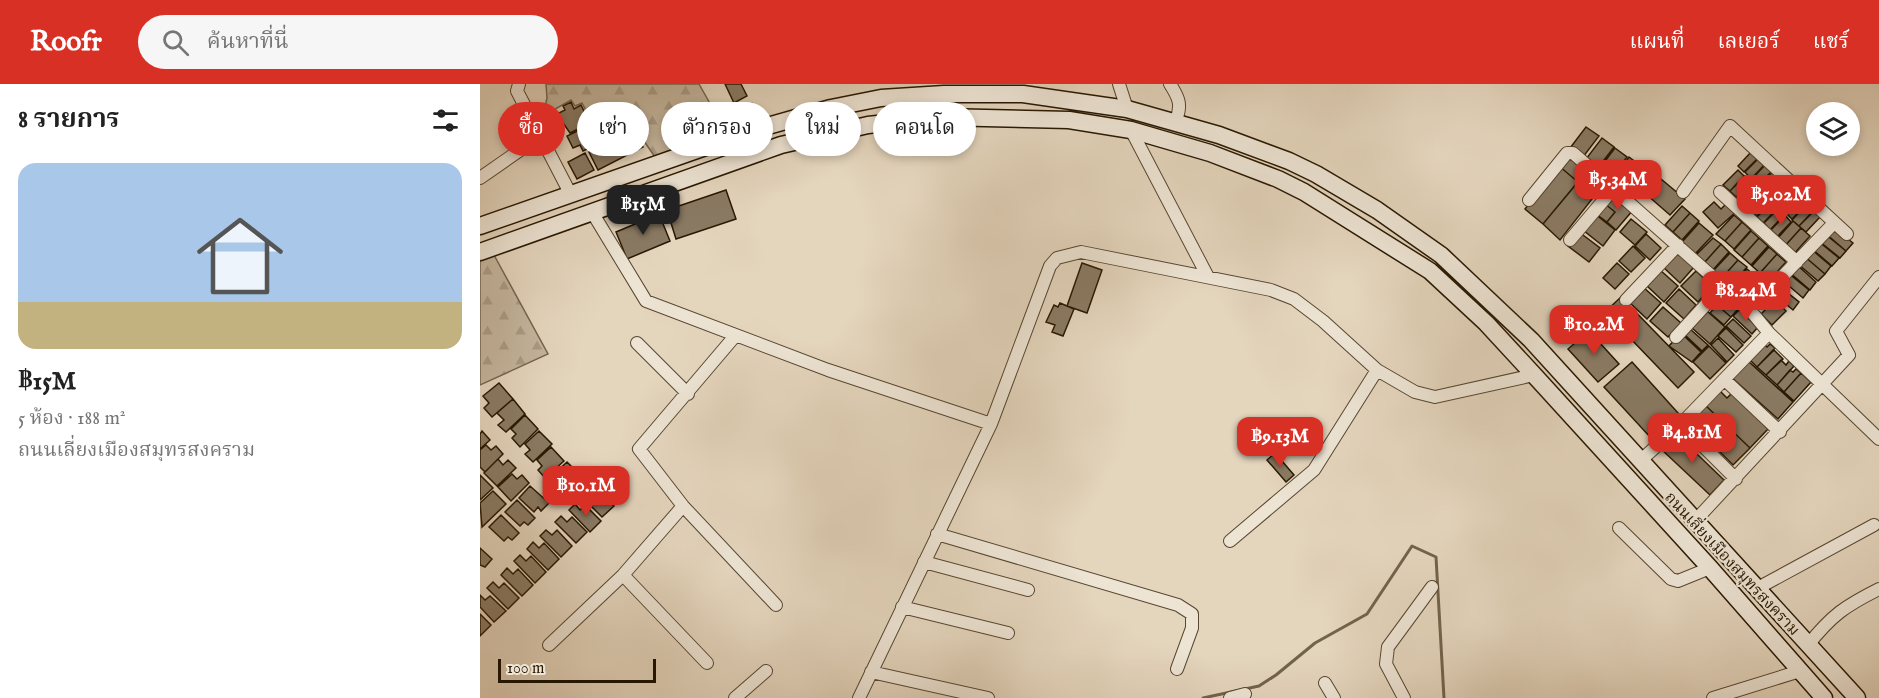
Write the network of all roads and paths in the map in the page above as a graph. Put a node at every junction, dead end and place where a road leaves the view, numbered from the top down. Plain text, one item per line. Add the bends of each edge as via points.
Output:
1 (519, 84) edge
2 (1119, 84) edge
3 (1170, 84) edge
4 (523, 102) edge
5 (1127, 109) junction
6 (1176, 120) junction
7 (1131, 130) junction
8 (512, 156) edge
9 (549, 156) edge
10 (480, 178) edge
11 (1614, 188) junction
12 (1683, 192) dead end
13 (1720, 192) dead end
14 (570, 193) junction
15 (1529, 200) dead end
16 (592, 212) junction
17 (1834, 223) junction
18 (480, 226) edge
19 (1846, 234) dead end
20 (1570, 240) dead end
21 (1678, 245) junction
22 (480, 252) edge
23 (1797, 262) junction
24 (1209, 277) junction
25 (1879, 277) edge
26 (1723, 286) junction
27 (1626, 300) dead end
28 (1750, 310) junction
29 (1768, 333) junction
30 (735, 336) junction
31 (1676, 337) dead end
32 (637, 343) dead end
33 (1377, 370) junction
34 (1534, 375) junction
35 (1725, 380) dead end
36 (1822, 386) junction
37 (688, 394) junction
38 (991, 424) junction
39 (1682, 425) dead end
40 (1780, 432) junction
41 (1879, 439) edge
42 (1640, 461) junction
43 (1736, 479) junction
44 (683, 506) junction
45 (1694, 522) junction
46 (1874, 525) dead end
47 (1619, 528) dead end
48 (937, 534) junction
49 (1230, 541) dead end
50 (924, 562) junction
51 (1710, 568) junction
52 (623, 575) junction
53 (1432, 587) dead end
54 (1879, 588) edge
55 (1756, 589) junction
56 (1028, 590) dead end
57 (776, 605) dead end
58 (903, 607) junction
59 (1008, 633) dead end
60 (549, 645) dead end
61 (1808, 645) junction
62 (707, 663) dead end
63 (1177, 669) dead end
64 (766, 671) dead end
65 (1800, 671) junction
66 (871, 672) junction
67 (1325, 683) dead end
68 (1245, 694) dead end
69 (735, 698) edge
70 (859, 698) edge
71 (988, 698) edge
72 (1230, 698) edge
73 (1334, 698) edge
74 (1404, 698) edge
75 (1713, 698) edge
76 (1824, 698) edge
77 (1857, 698) edge

1 - 4 street
2 - 5 street
3 - 6 street via 1180,99
5 - 6 main road, ถนนเลี่ยงเมืองสมุทรสงคราม
5 - 14 main road, ถนนเลี่ยงเมืองสมุทรสงคราม via 1023,94 881,98 780,122
6 - 42 main road, ถนนเลี่ยงเมืองสมุทรสงคราม via 1316,174 1441,255 1530,340
7 - 16 main road, ถนนเลี่ยงเมืองสมุทรสงคราม via 1021,117 942,117 868,126 781,146
7 - 24 street
7 - 34 main road, ถนนเลี่ยงเมืองสมุทรสงคราม via 1278,178 1387,242 1430,271
8 - 10 street
9 - 14 street
11 - 15 street via 1573,153 1568,153
11 - 20 street
11 - 21 street
12 - 17 street via 1730,126
13 - 23 street
14 - 18 main road, ถนนเลี่ยงเมืองสมุทรสงคราม
16 - 22 main road, ถนนเลี่ยงเมืองสมุทรสงคราม
16 - 30 street via 646,301
17 - 19 street
17 - 23 street
21 - 26 street
21 - 27 street
23 - 28 street
24 - 33 street via 1294,299
24 - 38 street via 1081,252 1057,258 1050,266
25 - 36 street via 1836,331 1849,355
26 - 28 street
26 - 31 street
28 - 29 street
29 - 36 street
29 - 42 street
30 - 37 street
30 - 38 street
32 - 37 street
33 - 34 street via 1415,392 1435,397
33 - 49 street via 1314,470
34 - 51 main road, ถนนเลี่ยงเมืองสมุทรสงคราม
35 - 40 street
36 - 40 street
36 - 41 street
37 - 44 street via 639,449
38 - 48 street
39 - 43 street
40 - 43 street
42 - 45 main road, ถนนเลี่ยงเมืองสมุทรสงคราม
43 - 45 street
44 - 52 street
44 - 57 street
45 - 55 main road, ถนนเลี่ยงเมืองสมุทรสงคราม
46 - 55 street
47 - 51 street via 1671,579 1678,581
48 - 50 street
48 - 63 street via 1178,605 1192,614 1192,628
50 - 56 street
50 - 58 street
51 - 65 main road, ถนนเลี่ยงเมืองสมุทรสงคราม
52 - 60 street
52 - 62 street
53 - 74 street via 1388,647 1386,664
54 - 61 street via 1845,606
55 - 61 main road, ถนนเลี่ยงเมืองสมุทรสงคราม
58 - 59 street
58 - 66 street
61 - 77 main road, ถนนเลี่ยงเมืองสมุทรสงคราม
64 - 69 street
65 - 75 street
65 - 76 main road, ถนนเลี่ยงเมืองสมุทรสงคราม
66 - 70 street
66 - 71 street
67 - 73 street
68 - 72 street

